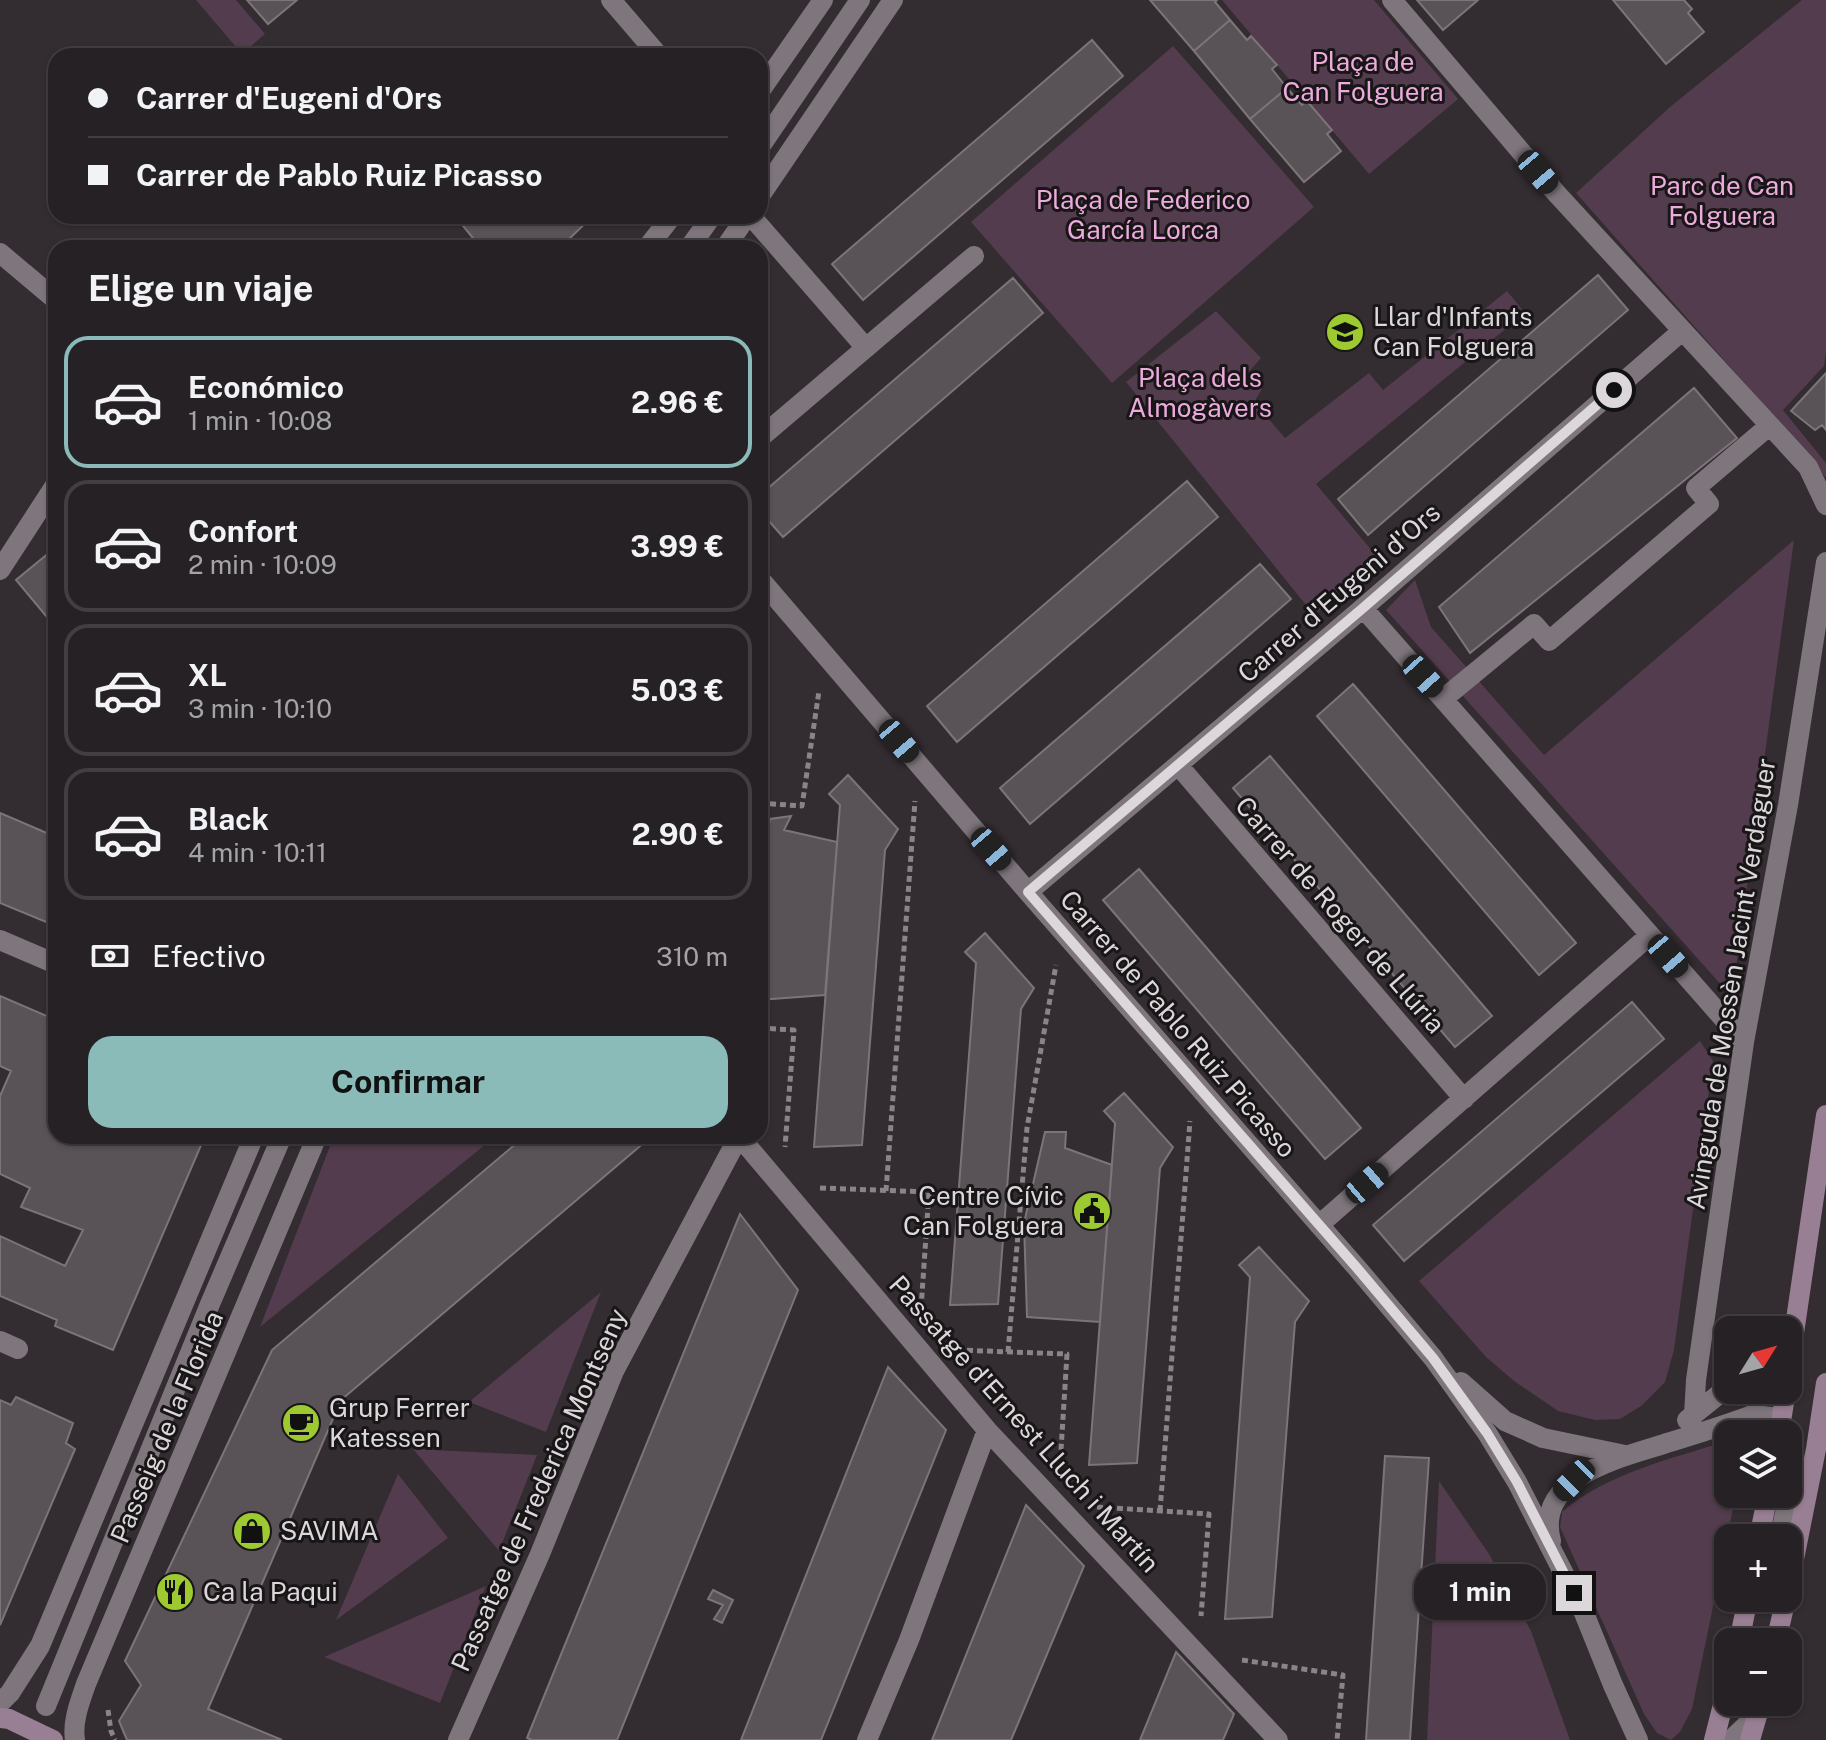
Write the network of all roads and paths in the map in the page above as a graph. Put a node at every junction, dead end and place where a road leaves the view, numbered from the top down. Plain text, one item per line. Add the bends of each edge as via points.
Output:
1 (611, 0) edge
2 (823, 0) edge
3 (860, 0) edge
4 (893, 0) edge
5 (1392, 0) edge
6 (652, 48) edge
7 (768, 79) edge
8 (768, 135) edge
9 (768, 184) edge
10 (666, 224) edge
11 (756, 224) edge
12 (653, 240) edge
13 (0, 253) edge
14 (974, 256) dead end
15 (48, 293) edge
16 (1682, 331) junction
17 (866, 348) junction
18 (1769, 426) junction
19 (768, 431) edge
20 (48, 496) edge
21 (1826, 505) edge
22 (1826, 562) edge
23 (0, 570) edge
24 (768, 588) edge
25 (1363, 608) junction
26 (824, 654) junction
27 (1443, 699) junction
28 (917, 763) junction
29 (1178, 765) junction
30 (768, 804) edge
31 (1028, 892) junction
32 (1062, 932) junction
33 (1650, 935) junction
34 (0, 940) edge
35 (48, 961) edge
36 (768, 1028) edge
37 (1744, 1042) junction
38 (1193, 1081) junction
39 (1464, 1099) junction
40 (1826, 1115) edge
41 (251, 1144) edge
42 (279, 1144) edge
43 (314, 1144) edge
44 (735, 1144) edge
45 (746, 1144) edge
46 (782, 1187) junction
47 (886, 1191) junction
48 (1319, 1225) junction
49 (1795, 1316) edge
50 (918, 1348) junction
51 (1008, 1352) junction
52 (1433, 1358) junction
53 (1826, 1383) edge
54 (1714, 1399) edge
55 (1694, 1415) junction
56 (1737, 1420) edge
57 (1760, 1420) edge
58 (1714, 1427) edge
59 (987, 1430) junction
60 (1648, 1449) junction
61 (1625, 1455) junction
62 (1058, 1505) junction
63 (1160, 1511) junction
64 (1801, 1524) edge
65 (1554, 1552) junction
66 (1198, 1654) junction
67 (1613, 1685) junction
68 (0, 1703) edge
69 (46, 1706) dead end
70 (1720, 1716) edge
71 (1753, 1716) edge
72 (1757, 1716) edge
73 (0, 1718) edge
74 (1272, 1737) edge
75 (53, 1740) edge
76 (75, 1740) edge
77 (458, 1740) edge
78 (867, 1740) edge
79 (1337, 1740) edge
80 (1624, 1740) edge
81 (1638, 1740) edge
82 (1714, 1740) edge
83 (1733, 1740) edge
84 (1750, 1740) edge

1 - 6 street
2 - 7 street
3 - 8 street
4 - 9 street
5 - 16 street
10 - 12 street
11 - 17 street
13 - 15 street
14 - 17 street
16 - 18 street
16 - 25 street, Carrer d'Eugeni d'Ors
17 - 19 street
18 - 21 street via 1808,467
18 - 27 street via 1696,488 1709,504 1549,641 1534,624
20 - 23 street
22 - 37 street, Avinguda de Mossèn Jacint Verdaguer
24 - 26 street, Carrer de Pablo Ruiz Picasso
25 - 27 street
25 - 29 street, Carrer d'Eugeni d'Ors
26 - 28 street, Carrer de Pablo Ruiz Picasso
26 - 30 path via 802,806
27 - 33 street
28 - 31 street, Carrer de Pablo Ruiz Picasso
28 - 47 path
29 - 31 street, Carrer d'Eugeni d'Ors
29 - 39 street, Carrer de Roger de Llúria
31 - 32 street, Carrer de Pablo Ruiz Picasso
32 - 38 street, Carrer de Pablo Ruiz Picasso
32 - 51 path via 1027,1128
33 - 37 street
33 - 39 street
34 - 35 street
36 - 46 path via 794,1030
37 - 55 street, Avinguda de Mossèn Jacint Verdaguer
38 - 48 street, Carrer de Pablo Ruiz Picasso
38 - 63 path
39 - 48 street
40 - 49 main road
41 - 68 street, Passeig de la Florida via 40,1646
42 - 69 street, Passeig de la Florida
43 - 76 street, Passeig de la Florida via 86,1684
44 - 77 street, Passatge de Frederica Montseny via 614,1371
45 - 46 street, Passatge d'Ernest Lluch i Martín
46 - 47 path
46 - 50 street, Passatge d'Ernest Lluch i Martín
47 - 50 path via 929,1192
48 - 52 street, Carrer de Pablo Ruiz Picasso
50 - 51 path
50 - 59 street, Passatge d'Ernest Lluch i Martín
51 - 62 path via 1067,1354
52 - 61 street, Carrer de Pablo Ruiz Picasso via 1505,1421 1543,1438
52 - 65 street, Carrer de Pablo Ruiz Picasso via 1487,1433
53 - 64 main road
54 - 55 street
55 - 60 street
56 - 57 street, Carrer de Pablo Ruiz Picasso via 1752,1415
58 - 60 street, Carrer de Pablo Ruiz Picasso
59 - 62 street, Passatge d'Ernest Lluch i Martín
59 - 78 street
60 - 61 street, Carrer de Pablo Ruiz Picasso
61 - 65 street, Carrer de Pablo Ruiz Picasso via 1574,1480 1562,1492 1547,1526
62 - 63 path
62 - 66 street, Passatge d'Ernest Lluch i Martín
63 - 66 path via 1209,1514
65 - 67 street, Carrer de Pablo Ruiz Picasso
66 - 74 street, Passatge d'Ernest Lluch i Martín
66 - 79 path via 1343,1675
67 - 80 street
67 - 81 street, Carrer de Pablo Ruiz Picasso
70 - 82 main road
71 - 83 street
72 - 84 main road
73 - 75 main road

